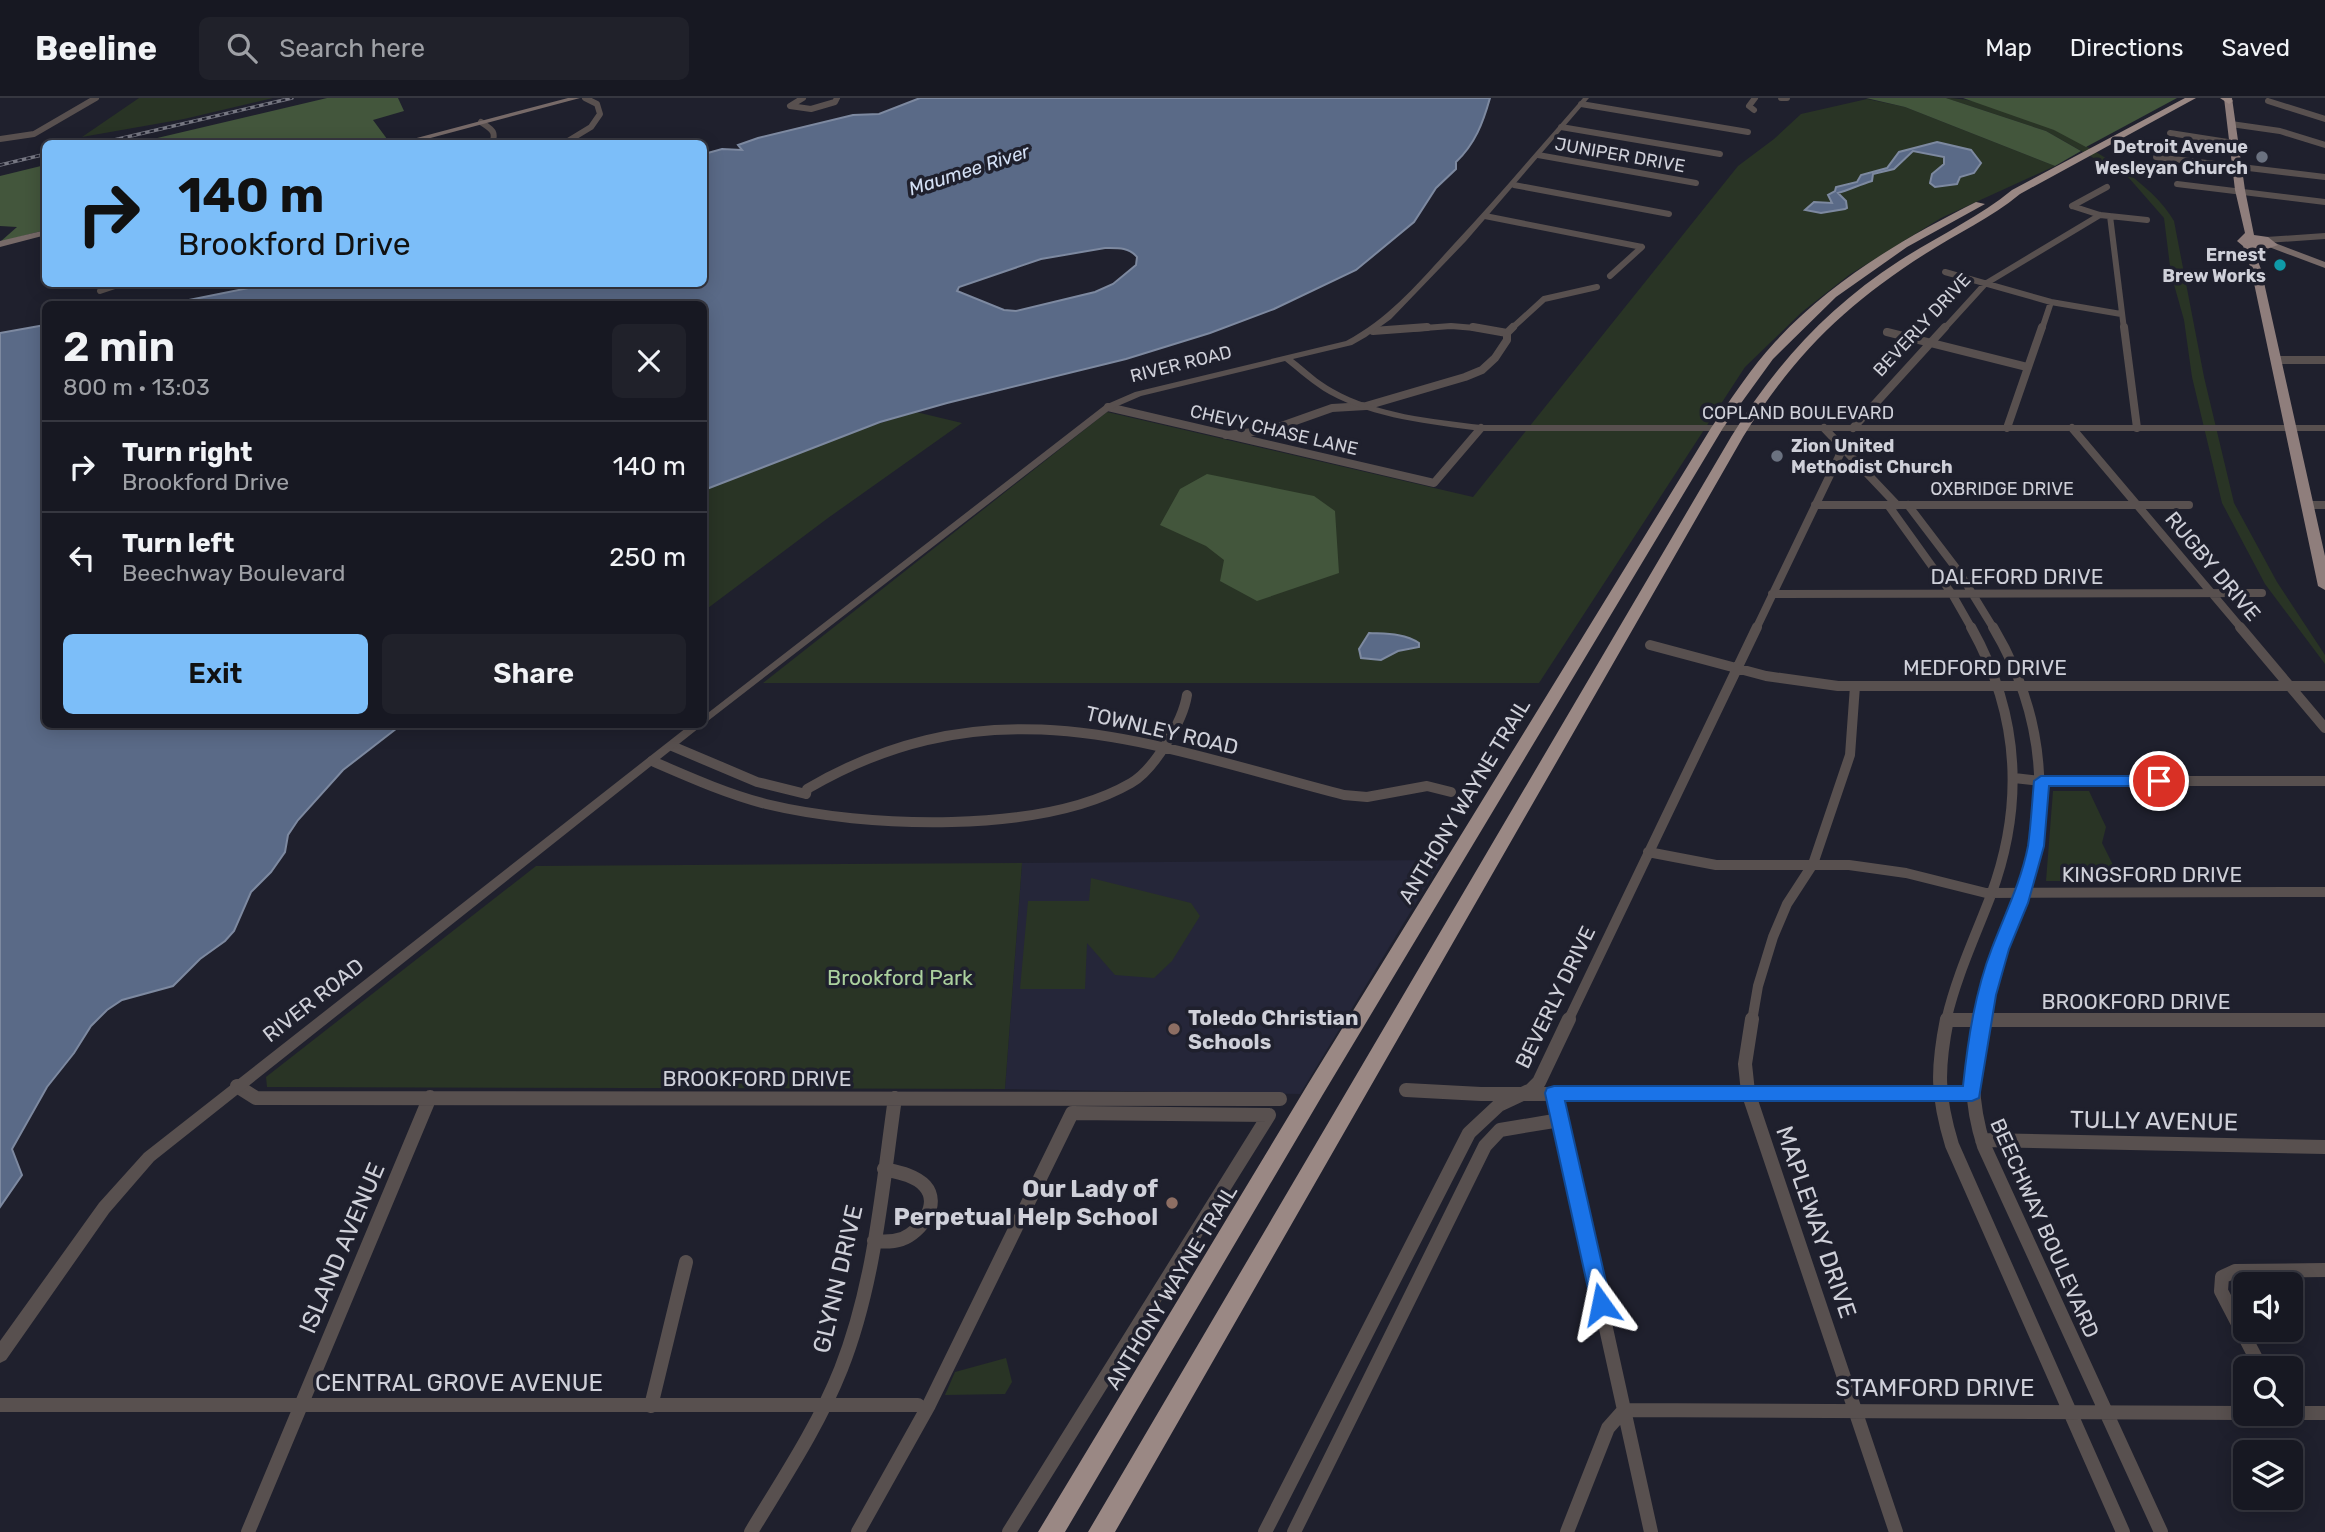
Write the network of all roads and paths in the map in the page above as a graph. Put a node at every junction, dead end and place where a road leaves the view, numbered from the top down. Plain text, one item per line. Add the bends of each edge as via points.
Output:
1 (96, 98) edge
2 (576, 98) edge
3 (585, 98) edge
4 (803, 98) edge
5 (837, 98) edge
6 (1755, 98) edge
7 (1781, 98) edge
8 (1787, 98) edge
9 (2192, 98) edge
10 (2227, 99) edge
11 (1583, 101) edge
12 (2268, 101) dead end
13 (1754, 110) dead end
14 (2325, 119) edge
15 (481, 122) junction
16 (2231, 124) junction
17 (1561, 127) junction
18 (2170, 133) dead end
19 (1737, 138) dead end
20 (0, 139) edge
21 (412, 140) edge
22 (494, 140) edge
23 (570, 140) edge
24 (2234, 142) junction
25 (2325, 145) edge
26 (1538, 155) junction
27 (1720, 155) dead end
28 (2156, 157) dead end
29 (2236, 165) junction
30 (2325, 177) edge
31 (1696, 183) dead end
32 (1514, 184) junction
33 (2177, 184) dead end
34 (2107, 187) dead end
35 (2240, 190) junction
36 (2017, 192) junction
37 (2325, 202) edge
38 (1669, 214) dead end
39 (2100, 215) junction
40 (1485, 216) junction
41 (2109, 216) junction
42 (2147, 220) dead end
43 (42, 233) edge
44 (2248, 236) junction
45 (2325, 236) edge
46 (0, 244) edge
47 (2267, 244) junction
48 (2254, 261) junction
49 (2325, 265) edge
50 (1945, 272) dead end
51 (1610, 276) dead end
52 (1985, 285) junction
53 (112, 287) edge
54 (1597, 287) dead end
55 (100, 291) dead end
56 (2051, 302) junction
57 (2121, 314) junction
58 (1373, 331) junction
59 (1507, 332) junction
60 (1887, 332) dead end
61 (1929, 344) junction
62 (1287, 358) junction
63 (2276, 360) junction
64 (2325, 360) edge
65 (2027, 368) junction
66 (1758, 371) junction
67 (1337, 395) junction
68 (1366, 406) junction
69 (1108, 407) junction
70 (1332, 408) junction
71 (1460, 425) junction
72 (1481, 428) junction
73 (1717, 428) junction
74 (1742, 428) junction
75 (1824, 428) junction
76 (1853, 428) junction
77 (2007, 428) junction
78 (2072, 428) junction
79 (2137, 428) junction
80 (2291, 428) junction
81 (2325, 428) edge
82 (1270, 430) junction
83 (1226, 435) junction
84 (1471, 440) junction
85 (1271, 445) junction
86 (1843, 448) junction
87 (1712, 481) junction
88 (1815, 505) junction
89 (1898, 505) junction
90 (2137, 505) junction
91 (2189, 505) dead end
92 (2307, 505) junction
93 (2325, 505) edge
94 (2325, 586) edge
95 (1950, 593) junction
96 (1972, 593) junction
97 (2211, 593) junction
98 (2262, 593) dead end
99 (1772, 594) junction
100 (1650, 645) dead end
101 (1736, 668) junction
102 (1855, 686) junction
103 (1999, 686) junction
104 (2023, 686) junction
105 (2290, 686) junction
106 (2325, 686) edge
107 (1187, 695) dead end
108 (707, 719) edge
109 (694, 728) edge
110 (2325, 728) edge
111 (672, 746) junction
112 (1162, 747) junction
113 (652, 761) junction
114 (2014, 778) junction
115 (2041, 781) junction
116 (2325, 781) edge
117 (1451, 792) dead end
118 (806, 794) junction
119 (813, 812) junction
120 (1648, 852) junction
121 (1813, 864) junction
122 (2325, 892) edge
123 (1991, 893) junction
124 (2023, 893) junction
125 (1948, 1020) junction
126 (1981, 1020) junction
127 (2325, 1020) edge
128 (237, 1086) junction
129 (1406, 1090) dead end
130 (1748, 1091) junction
131 (1529, 1093) junction
132 (1554, 1093) junction
133 (1939, 1093) junction
134 (1972, 1093) junction
135 (430, 1097) junction
136 (895, 1098) junction
137 (1280, 1099) dead end
138 (1560, 1120) junction
139 (1982, 1140) junction
140 (2325, 1147) edge
141 (884, 1169) junction
142 (874, 1241) junction
143 (686, 1262) dead end
144 (2325, 1270) edge
145 (0, 1355) edge
146 (2255, 1356) edge
147 (0, 1405) edge
148 (918, 1405) dead end
149 (301, 1406) junction
150 (651, 1406) junction
151 (823, 1406) junction
152 (1624, 1410) junction
153 (1856, 1411) junction
154 (2106, 1411) junction
155 (2069, 1412) junction
156 (2233, 1413) edge
157 (2303, 1413) edge
158 (2325, 1413) edge
159 (1055, 1526) edge
160 (248, 1532) edge
161 (751, 1532) edge
162 (858, 1532) edge
163 (1009, 1532) edge
164 (1101, 1532) edge
165 (1265, 1532) edge
166 (1294, 1532) edge
167 (1567, 1532) edge
168 (1651, 1532) edge
169 (1896, 1532) edge
170 (2123, 1532) edge
171 (2161, 1532) edge

1 - 20 street via 34,134
2 - 15 main road
3 - 23 street via 597,104 600,114
4 - 5 street via 790,106 815,108
6 - 13 street via 1749,106
7 - 8 street
9 - 36 highway, ANTHONY WAYNE TRAIL
10 - 16 main road
11 - 17 street, RIVER ROAD
11 - 19 street via 1745,132
12 - 14 street
15 - 21 main road
15 - 22 street via 493,130
16 - 24 main road
16 - 25 street via 2280,131
17 - 26 street, RIVER ROAD
17 - 27 street
18 - 24 street
24 - 29 main road
26 - 31 street, JUNIPER DRIVE
26 - 32 street, RIVER ROAD
28 - 29 street
29 - 30 street
29 - 35 main road
32 - 38 street
32 - 40 street, RIVER ROAD
33 - 35 street
34 - 39 street via 2072,206
35 - 37 street
35 - 44 main road
36 - 66 highway, ANTHONY WAYNE TRAIL via 1985,201 1884,258 1831,295
36 - 74 highway, ANTHONY WAYNE TRAIL via 1873,283 1809,338
39 - 41 street
39 - 52 street, BEVERLY DRIVE
40 - 51 street via 1642,247
40 - 58 street, RIVER ROAD
41 - 42 street
41 - 57 street
43 - 46 main road
44 - 47 main road
44 - 47 main road
44 - 48 main road
45 - 47 street
47 - 48 main road via 2257,251
47 - 49 main road
48 - 63 main road
50 - 52 street
52 - 56 street
52 - 61 street, BEVERLY DRIVE
53 - 55 street
54 - 59 street via 1544,299
56 - 57 street
56 - 65 street
57 - 79 street
58 - 59 street via 1465,326
58 - 62 street, RIVER ROAD via 1349,343
59 - 68 street via 1502,348 1482,370
60 - 61 street
61 - 65 street
61 - 76 street, BEVERLY DRIVE
62 - 67 street, COPLAND BOULEVARD
62 - 69 street, RIVER ROAD via 1138,394
63 - 64 street
63 - 80 main road
65 - 77 street
66 - 73 highway, ANTHONY WAYNE TRAIL
66 - 74 highway via 1735,419
67 - 68 street, COPLAND BOULEVARD
67 - 70 street
68 - 70 street
68 - 71 street, COPLAND BOULEVARD
69 - 83 street, CHEVY CHASE LANE
69 - 108 street, RIVER ROAD
70 - 82 street
71 - 72 street, COPLAND BOULEVARD
71 - 84 street
72 - 73 street, COPLAND BOULEVARD
72 - 84 street
73 - 74 street, COPLAND BOULEVARD
73 - 87 highway via 1725,439
73 - 159 highway, ANTHONY WAYNE TRAIL
74 - 75 street, COPLAND BOULEVARD
74 - 87 highway, ANTHONY WAYNE TRAIL
75 - 76 street, COPLAND BOULEVARD
75 - 86 street, BEECHWAY BOULEVARD
76 - 77 street, COPLAND BOULEVARD
77 - 78 street, COPLAND BOULEVARD
78 - 79 street, COPLAND BOULEVARD
78 - 90 street, RUGBY DRIVE
79 - 80 street, COPLAND BOULEVARD
80 - 81 street, COPLAND BOULEVARD
80 - 92 main road
82 - 83 street
82 - 85 street via 1266,439
83 - 85 street, CHEVY CHASE LANE
84 - 85 street, CHEVY CHASE LANE via 1434,483
86 - 88 street, BEVERLY DRIVE
86 - 89 street, BEECHWAY BOULEVARD
87 - 164 highway, ANTHONY WAYNE TRAIL
88 - 89 street, OXBRIDGE DRIVE
88 - 99 street, BEVERLY DRIVE
89 - 90 street, OXBRIDGE DRIVE
89 - 95 street, BEECHWAY BOULEVARD
89 - 96 street, BEECHWAY BOULEVARD via 1940,545
90 - 91 street, OXBRIDGE DRIVE
90 - 97 street, RUGBY DRIVE
92 - 93 street
92 - 94 main road
95 - 96 street, DALEFORD DRIVE
95 - 99 street, DALEFORD DRIVE
95 - 103 street, BEECHWAY BOULEVARD via 1981,644
96 - 97 street, DALEFORD DRIVE
96 - 104 street, BEECHWAY BOULEVARD
97 - 98 street, DALEFORD DRIVE
97 - 105 street, RUGBY DRIVE
99 - 101 street, BEVERLY DRIVE
100 - 101 street, MEDFORD DRIVE
101 - 102 street, MEDFORD DRIVE via 1802,682
101 - 120 street, BEVERLY DRIVE
102 - 103 street, MEDFORD DRIVE
102 - 121 street, MAPLEWAY DRIVE via 1850,755
103 - 104 street, MEDFORD DRIVE
103 - 114 street, BEECHWAY BOULEVARD via 2012,741
104 - 105 street, MEDFORD DRIVE
104 - 115 street, BEECHWAY BOULEVARD via 2038,746
105 - 106 street, MEDFORD DRIVE
105 - 110 street, RUGBY DRIVE
107 - 112 street via 1184,710
109 - 111 street, RIVER ROAD
111 - 113 street, RIVER ROAD
111 - 118 street via 758,782
112 - 117 street, TOWNLEY ROAD via 1344,795 1367,797 1427,786
112 - 118 street, TOWNLEY ROAD via 1085,731 988,729 896,748 835,772
112 - 119 street via 1150,767 1133,782 1055,811 993,819 922,820
113 - 119 street via 730,794
113 - 128 street, RIVER ROAD
114 - 115 street
114 - 123 street, BEECHWAY BOULEVARD via 2008,838
115 - 116 street
115 - 124 street, BEECHWAY BOULEVARD via 2036,846
118 - 119 street via 806,804
120 - 121 street, KINGSFORD DRIVE via 1716,866
120 - 131 street, BEVERLY DRIVE via 1539,1082
121 - 123 street, KINGSFORD DRIVE via 1906,873
121 - 130 street, MAPLEWAY DRIVE via 1787,904 1758,986 1745,1064
122 - 124 street, KINGSFORD DRIVE
123 - 124 street, KINGSFORD DRIVE
123 - 125 street, BEECHWAY BOULEVARD via 1971,939
124 - 126 street, BEECHWAY BOULEVARD via 2000,949
125 - 126 street, BROOKFORD DRIVE
125 - 133 street, BEECHWAY BOULEVARD
126 - 127 street, BROOKFORD DRIVE
126 - 134 street, BEECHWAY BOULEVARD
128 - 135 street, BROOKFORD DRIVE via 256,1098
128 - 145 street, RIVER ROAD via 125,1181
129 - 131 street
130 - 132 street
130 - 133 street
130 - 153 street, MAPLEWAY DRIVE
131 - 132 street
131 - 165 street, BEVERLY DRIVE via 1508,1100 1469,1133
132 - 138 street
133 - 134 street
133 - 155 street, BEECHWAY BOULEVARD via 1952,1145
134 - 139 street, BEECHWAY BOULEVARD
135 - 136 street, BROOKFORD DRIVE
135 - 149 street, ISLAND AVENUE
136 - 137 street, BROOKFORD DRIVE
136 - 141 street, GLYNN DRIVE
138 - 152 street
138 - 166 street via 1500,1130 1485,1146
139 - 140 street, TULLY AVENUE
139 - 154 street, BEECHWAY BOULEVARD
141 - 142 street, GLYNN DRIVE
141 - 142 street via 918,1180 928,1189 930,1202 925,1221 909,1236 892,1242
142 - 151 street, GLYNN DRIVE via 857,1324
143 - 150 street
144 - 146 street via 2224,1273 2221,1292
147 - 149 street, CENTRAL GROVE AVENUE
148 - 151 street, CENTRAL GROVE AVENUE
149 - 150 street, CENTRAL GROVE AVENUE
149 - 160 street, ISLAND AVENUE
150 - 151 street, CENTRAL GROVE AVENUE
151 - 161 street, GLYNN DRIVE
152 - 153 street, STAMFORD DRIVE
152 - 167 street via 1608,1428
152 - 168 street
153 - 155 street, STAMFORD DRIVE
153 - 169 street, MAPLEWAY DRIVE
154 - 155 street, STAMFORD DRIVE
154 - 156 street, STAMFORD DRIVE
154 - 171 street, BEECHWAY BOULEVARD
155 - 170 street, BEECHWAY BOULEVARD
157 - 158 street
162 - 163 street via 929,1405 1072,1113 1269,1115

